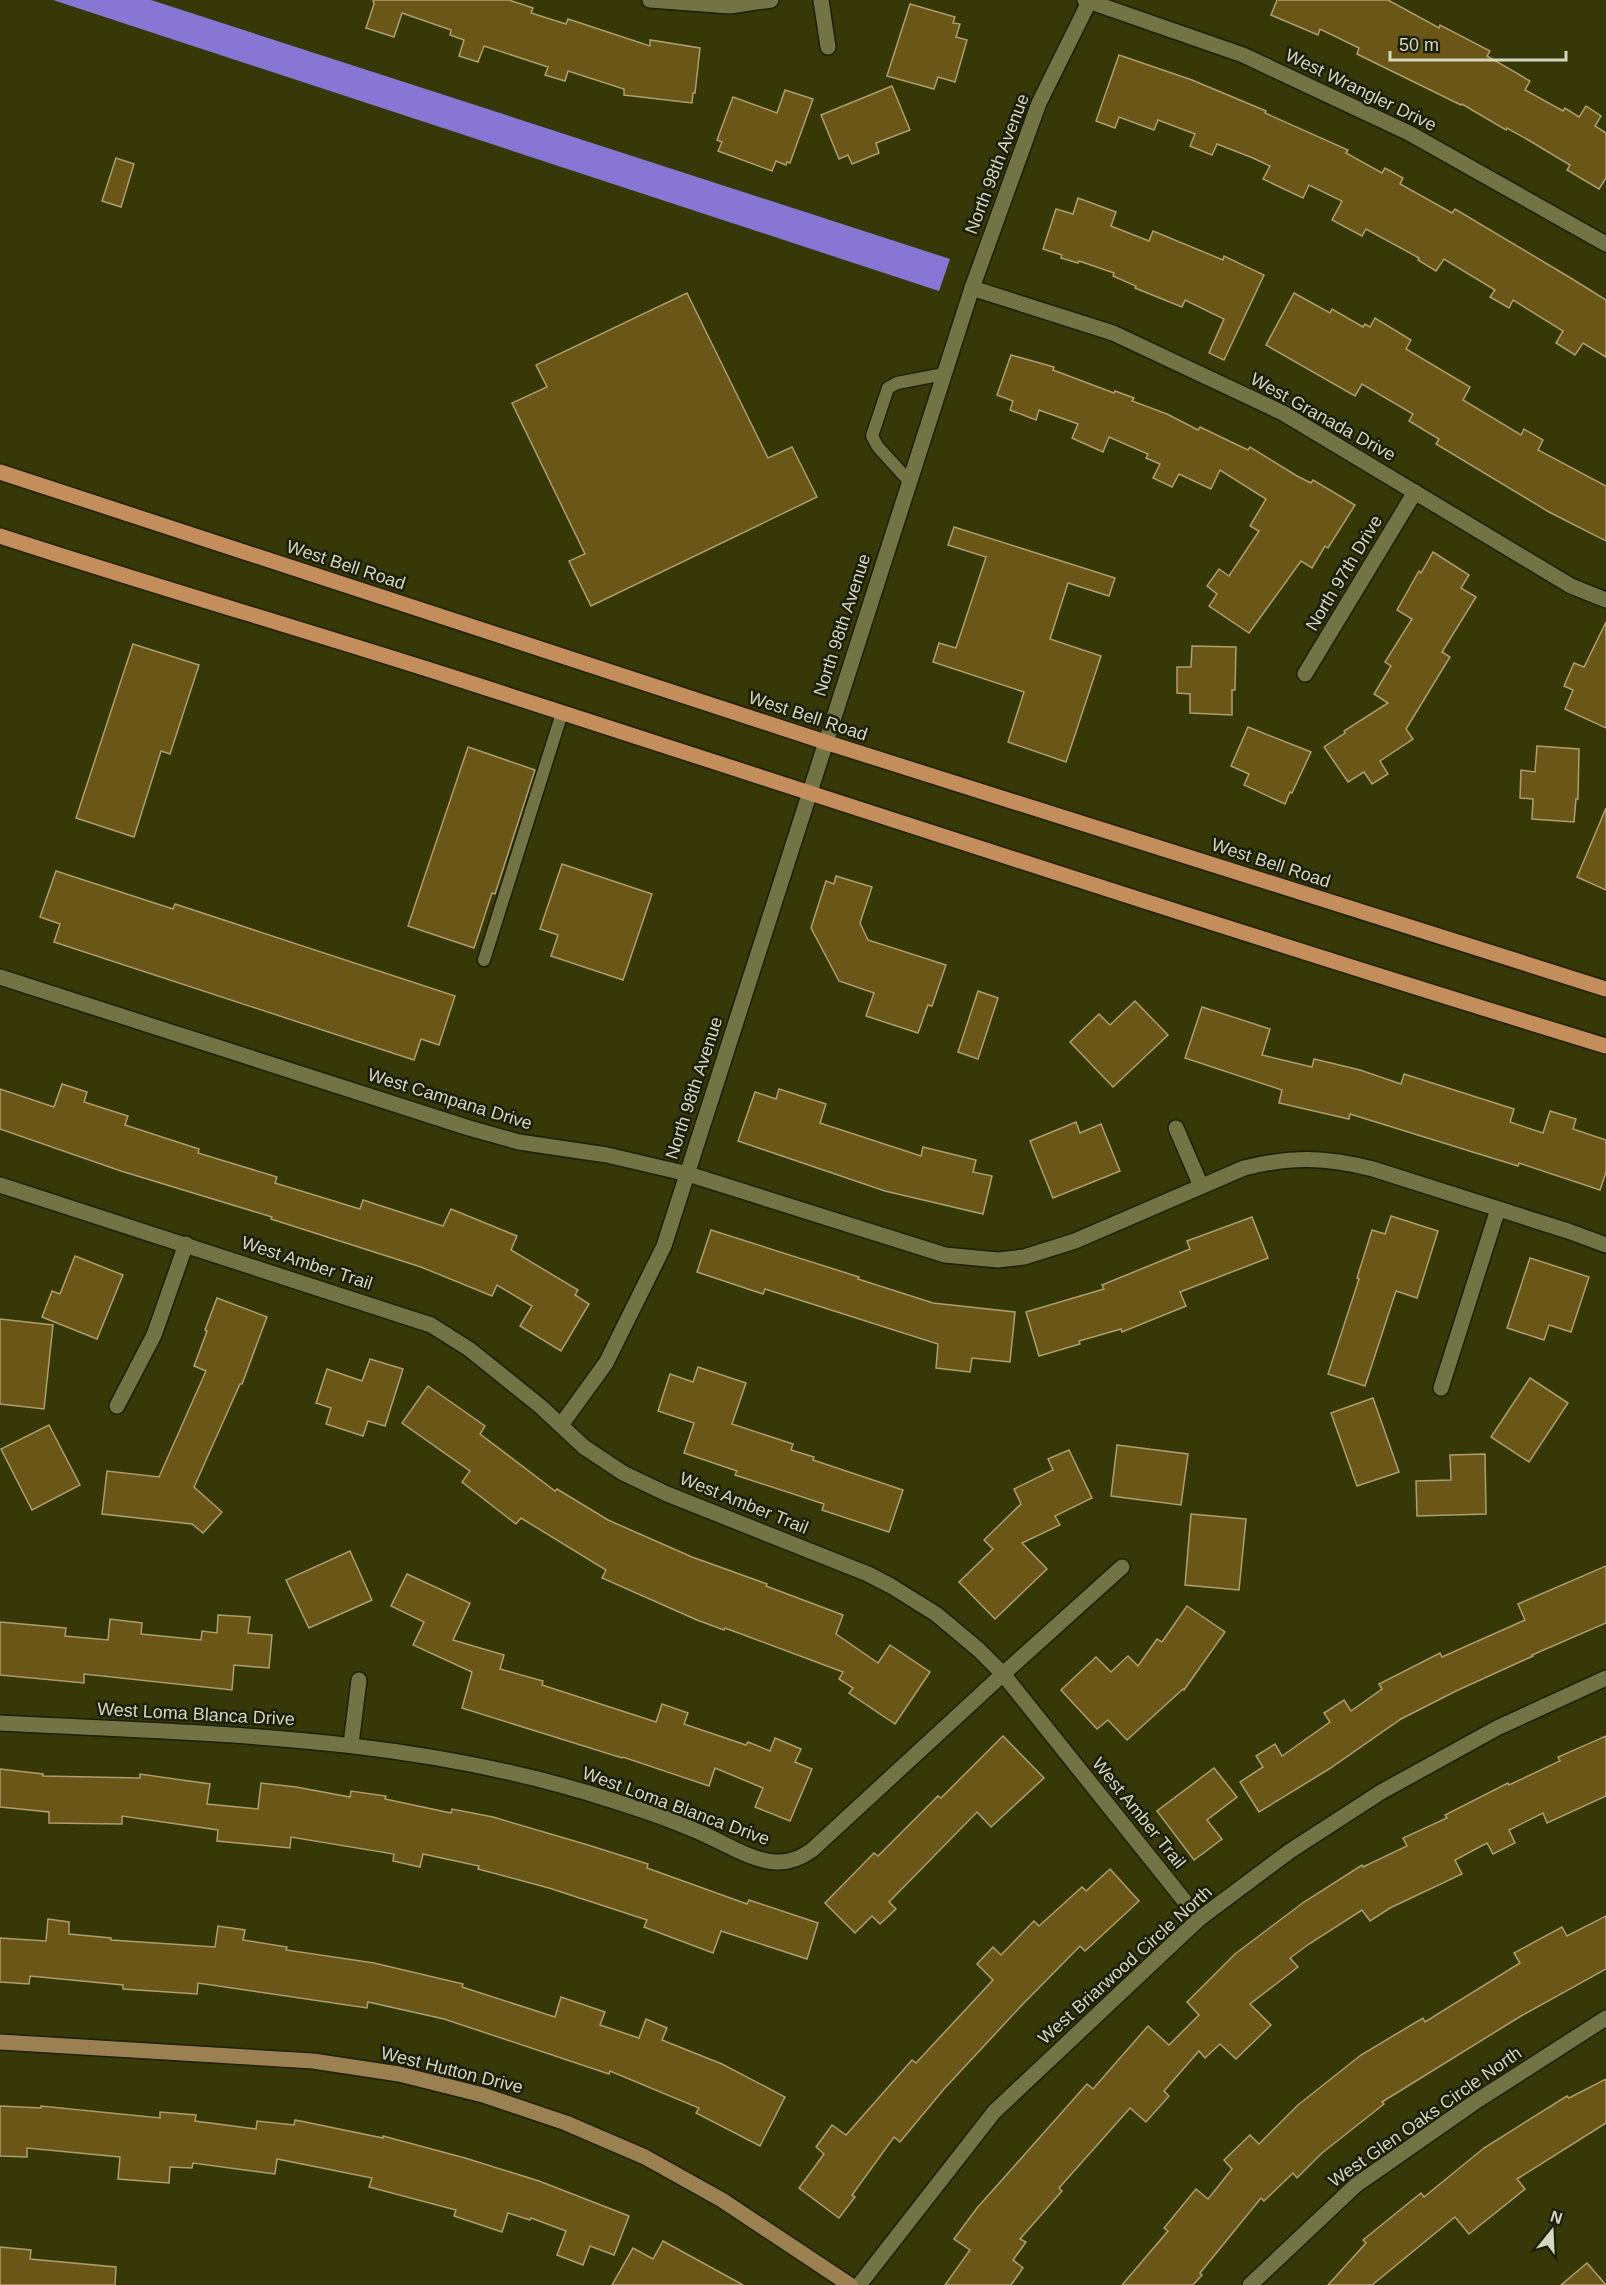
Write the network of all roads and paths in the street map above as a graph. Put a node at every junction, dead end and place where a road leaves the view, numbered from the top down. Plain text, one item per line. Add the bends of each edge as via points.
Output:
1 (650, 0) edge
2 (771, 0) edge
3 (821, 0) edge
4 (1088, 0) edge
5 (828, 47) dead end
6 (1606, 244) edge
7 (972, 288) junction
8 (944, 374) junction
9 (0, 472) edge
10 (909, 482) junction
11 (1416, 492) junction
12 (0, 536) edge
13 (1606, 600) edge
14 (1305, 674) dead end
15 (562, 713) junction
16 (825, 742) junction
17 (809, 792) junction
18 (484, 960) dead end
19 (0, 977) edge
20 (1606, 989) edge
21 (1606, 1046) edge
22 (1176, 1128) dead end
23 (688, 1174) junction
24 (0, 1185) edge
25 (1201, 1186) junction
26 (1498, 1209) junction
27 (186, 1244) junction
28 (1606, 1245) edge
29 (1441, 1388) dead end
30 (117, 1406) dead end
31 (561, 1425) junction
32 (1122, 1568) dead end
33 (1003, 1674) junction
34 (1606, 1678) edge
35 (359, 1680) dead end
36 (0, 1723) edge
37 (351, 1744) junction
38 (1199, 1919) junction
39 (1606, 2018) edge
40 (0, 2042) edge
41 (850, 2285) edge
42 (859, 2285) edge
43 (1250, 2285) edge

1 - 2 street via 730,6
3 - 5 street
4 - 6 street, West Wrangler Drive via 1243,55 1398,128
4 - 7 street, North 98th Avenue via 1039,103
7 - 8 street, North 98th Avenue
7 - 11 street, West Granada Drive via 1113,333 1282,413
8 - 10 street, North 98th Avenue
8 - 10 lane via 888,388 872,436
9 - 16 main road, West Bell Road
10 - 16 street, North 98th Avenue
11 - 13 street, West Granada Drive via 1571,586
11 - 14 street, North 97th Drive
12 - 15 main road
15 - 17 main road
15 - 18 lane
16 - 17 street, North 98th Avenue
16 - 20 main road, West Bell Road
17 - 21 main road via 1031,866
17 - 23 street, North 98th Avenue
19 - 23 street, West Campana Drive via 519,1142 607,1155
22 - 25 street
23 - 25 street, West Campana Drive via 923,1249 998,1260 1024,1257 1075,1241
23 - 31 street, North 98th Avenue via 664,1246 606,1363
24 - 27 street, West Amber Trail
25 - 26 street, West Campana Drive via 1270,1162 1322,1159 1373,1169
26 - 28 street, West Campana Drive
26 - 29 street
27 - 30 street via 154,1335
27 - 31 street, West Amber Trail via 431,1325 469,1349
31 - 33 street, West Amber Trail via 602,1460 644,1484 891,1586 936,1614
32 - 33 street, West Loma Blanca Drive
33 - 37 street, West Loma Blanca Drive via 813,1850 788,1862 759,1859 656,1815 529,1776 441,1757
33 - 38 street, West Amber Trail
34 - 38 street, West Briarwood Circle North via 1497,1728 1381,1792 1290,1851
35 - 37 street
36 - 37 street, West Loma Blanca Drive
38 - 42 street, West Briarwood Circle North via 994,2112
39 - 43 street, West Glen Oaks Circle North via 1356,2185
40 - 41 street, West Hutton Drive via 313,2061 399,2074 483,2095 566,2122 645,2157 722,2199

